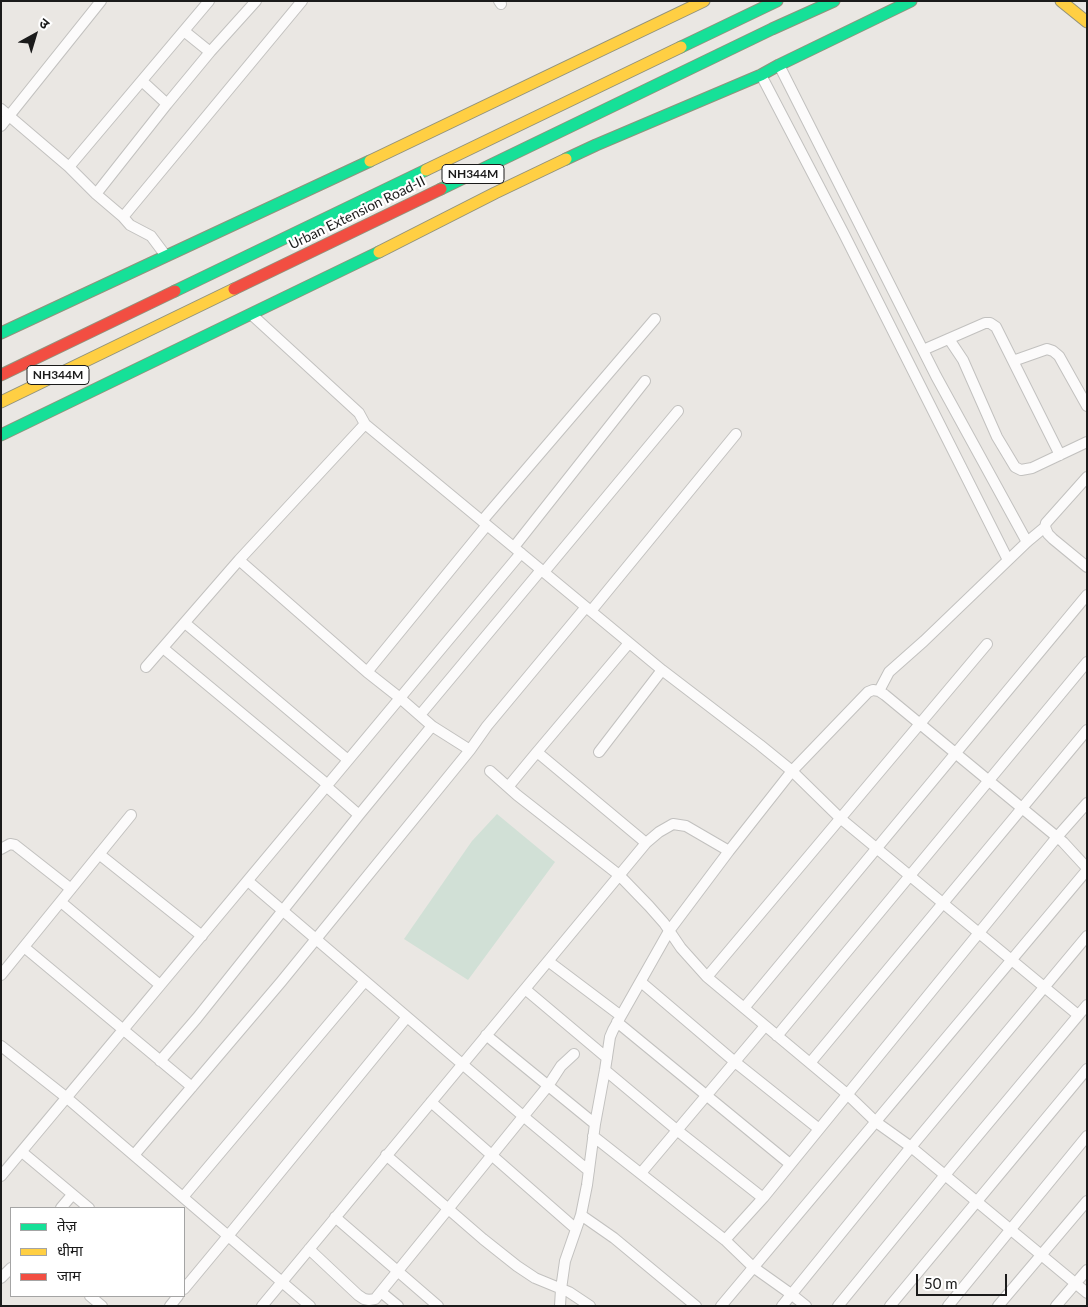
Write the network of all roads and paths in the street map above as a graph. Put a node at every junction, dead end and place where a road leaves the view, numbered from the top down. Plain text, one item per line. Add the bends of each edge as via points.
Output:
1 (100, 1) edge
2 (209, 1) edge
3 (256, 1) edge
4 (302, 1) edge
5 (704, 1) edge
6 (778, 1) edge
7 (834, 1) edge
8 (911, 1) edge
9 (1061, 1) edge
10 (1087, 22) edge
11 (184, 31) junction
12 (210, 52) junction
13 (779, 65) junction
14 (761, 75) junction
15 (142, 81) junction
16 (167, 104) junction
17 (1, 109) edge
18 (10, 116) junction
19 (1, 126) edge
20 (69, 167) junction
21 (96, 194) junction
22 (123, 217) junction
23 (166, 256) junction
24 (251, 314) junction
25 (655, 319) dead end
26 (1, 333) edge
27 (949, 339) junction
28 (923, 350) junction
29 (1013, 361) junction
30 (1, 375) edge
31 (645, 381) dead end
32 (1, 402) edge
33 (1087, 406) edge
34 (678, 411) dead end
35 (365, 424) junction
36 (1, 434) edge
37 (736, 434) dead end
38 (1087, 442) edge
39 (1060, 455) junction
40 (1087, 477) edge
41 (484, 523) junction
42 (1045, 527) junction
43 (1027, 542) junction
44 (517, 550) junction
45 (239, 560) junction
46 (1008, 560) junction
47 (1087, 567) edge
48 (543, 571) junction
49 (1087, 595) edge
50 (588, 609) junction
51 (185, 623) junction
52 (629, 643) junction
53 (986, 644) dead end
54 (163, 648) junction
55 (1087, 662) edge
56 (146, 667) dead end
57 (662, 670) junction
58 (367, 672) junction
59 (879, 691) junction
60 (400, 698) junction
61 (420, 715) junction
62 (919, 724) junction
63 (432, 726) junction
64 (1087, 730) edge
65 (470, 750) junction
66 (537, 752) junction
67 (598, 752) dead end
68 (955, 753) junction
69 (348, 760) junction
70 (490, 771) dead end
71 (792, 771) junction
72 (989, 781) junction
73 (327, 785) junction
74 (508, 787) junction
75 (1087, 803) edge
76 (1022, 808) junction
77 (131, 815) dead end
78 (359, 815) junction
79 (840, 818) junction
80 (1057, 837) junction
81 (646, 842) junction
82 (1, 848) edge
83 (876, 848) junction
84 (729, 851) junction
85 (99, 854) junction
86 (1087, 869) edge
87 (619, 875) junction
88 (910, 876) junction
89 (248, 880) junction
90 (71, 889) junction
91 (61, 902) junction
92 (943, 903) junction
93 (283, 911) junction
94 (669, 931) junction
95 (979, 933) junction
96 (202, 936) junction
97 (1087, 936) edge
98 (316, 939) junction
99 (24, 947) junction
100 (1011, 960) junction
101 (548, 961) junction
102 (1, 975) edge
103 (707, 977) junction
104 (365, 981) junction
105 (640, 982) junction
106 (160, 985) junction
107 (1044, 987) junction
108 (525, 989) junction
109 (1087, 1005) edge
110 (744, 1008) junction
111 (1078, 1015) junction
112 (407, 1017) junction
113 (619, 1019) junction
114 (765, 1026) junction
115 (124, 1030) junction
116 (486, 1035) junction
117 (777, 1036) junction
118 (1, 1046) edge
119 (574, 1054) dead end
120 (607, 1058) junction
121 (160, 1061) junction
122 (735, 1062) junction
123 (810, 1063) junction
124 (462, 1064) junction
125 (1087, 1069) edge
126 (605, 1070) junction
127 (548, 1086) junction
128 (192, 1087) junction
129 (847, 1094) junction
130 (707, 1097) junction
131 (67, 1098) junction
132 (431, 1102) junction
133 (523, 1116) junction
134 (876, 1122) junction
135 (595, 1124) junction
136 (819, 1129) junction
137 (678, 1131) junction
138 (593, 1136) junction
139 (1087, 1136) edge
140 (911, 1147) junction
141 (22, 1152) junction
142 (386, 1155) junction
143 (491, 1155) junction
144 (134, 1156) junction
145 (790, 1164) junction
146 (589, 1171) junction
147 (641, 1173) junction
148 (945, 1175) junction
149 (1, 1176) edge
150 (72, 1194) junction
151 (182, 1197) junction
152 (763, 1198) junction
153 (976, 1201) junction
154 (1087, 1201) edge
155 (62, 1207) edge
156 (88, 1207) edge
157 (448, 1209) junction
158 (581, 1215) junction
159 (335, 1217) junction
160 (576, 1229) junction
161 (1010, 1229) junction
162 (228, 1236) junction
163 (725, 1240) junction
164 (309, 1249) junction
165 (1042, 1255) junction
166 (752, 1267) junction
167 (10, 1269) edge
168 (1087, 1270) edge
169 (398, 1271) junction
170 (1, 1278) edge
171 (282, 1282) junction
172 (1075, 1283) junction
173 (185, 1287) edge
174 (561, 1289) junction
175 (381, 1292) junction
176 (1087, 1293) edge
177 (792, 1294) junction
178 (91, 1297) edge
179 (102, 1306) edge
180 (262, 1306) edge
181 (310, 1306) edge
182 (398, 1306) edge
183 (438, 1306) edge
184 (560, 1306) edge
185 (590, 1306) edge
186 (696, 1306) edge
187 (721, 1306) edge
188 (782, 1306) edge
189 (806, 1306) edge
190 (838, 1306) edge
191 (890, 1306) edge
192 (948, 1306) edge
193 (998, 1306) edge
194 (1056, 1306) edge

1 - 18 street
2 - 11 street
3 - 12 street
4 - 22 street
5 - 23 main road
6 - 30 main road, Urban Extension Road-II / NH344M
7 - 32 main road, Urban Extension Road-II / NH344M
8 - 13 main road
9 - 10 main road
11 - 12 street
11 - 15 street
12 - 16 street
13 - 14 main road
13 - 28 street
14 - 24 main road via 596,145
14 - 46 street
15 - 16 street
15 - 20 street
16 - 21 street
17 - 18 street
18 - 19 street
18 - 20 street
20 - 21 street
21 - 22 street
22 - 23 street via 130,225 151,236
23 - 26 main road
24 - 35 street via 359,413
24 - 36 main road
25 - 41 street
27 - 28 street
27 - 29 street via 990,323 996,327
27 - 39 street via 963,360 997,438 1015,467 1021,470 1032,468
28 - 43 street
29 - 33 street via 1047,349 1053,350
29 - 39 street
31 - 44 street
34 - 48 street
35 - 41 street
35 - 45 street
37 - 50 street
38 - 39 street
40 - 42 street
41 - 44 street
41 - 58 street
42 - 43 street
42 - 47 street via 1053,539
43 - 46 street
44 - 48 street
44 - 60 street
45 - 51 street
45 - 58 street
46 - 59 street via 889,672
48 - 50 street
48 - 61 street
49 - 68 street
50 - 52 street
50 - 65 street
51 - 54 street
51 - 69 street
52 - 57 street
52 - 66 street
53 - 62 street
54 - 56 street
54 - 73 street
55 - 72 street
57 - 67 street
57 - 71 street
58 - 60 street
59 - 62 street
59 - 71 street via 868,692
60 - 61 street
60 - 69 street
61 - 63 street
62 - 68 street
62 - 79 street
63 - 65 street
63 - 78 street
64 - 76 street
65 - 98 street
66 - 74 street
66 - 81 street
68 - 72 street
68 - 83 street
69 - 73 street
70 - 74 street
71 - 79 street
71 - 84 street
72 - 76 street
72 - 88 street
73 - 78 street
73 - 89 street
74 - 87 street
75 - 80 street
76 - 80 street
76 - 92 street
77 - 85 street
78 - 93 street
79 - 83 street
79 - 103 street
80 - 86 street
80 - 95 street
81 - 84 street via 673,824 686,826
81 - 87 street
82 - 90 street via 15,845
83 - 88 street
83 - 110 street
84 - 94 street
85 - 90 street
85 - 96 street
86 - 100 street
87 - 94 street
87 - 101 street
88 - 92 street
88 - 117 street
89 - 93 street
89 - 96 street
90 - 91 street
91 - 99 street
91 - 106 street
92 - 95 street
92 - 123 street
93 - 98 street
93 - 121 street
94 - 103 street
94 - 105 street
95 - 100 street
95 - 129 street
96 - 106 street
97 - 107 street
98 - 104 street
98 - 128 street
99 - 102 street
99 - 115 street
100 - 107 street
100 - 134 street
101 - 108 street
101 - 113 street
103 - 110 street
104 - 112 street
104 - 151 street
105 - 113 street
105 - 122 street
106 - 115 street
107 - 111 street
107 - 140 street
108 - 116 street
108 - 120 street
109 - 111 street
110 - 114 street
111 - 148 street
112 - 124 street
112 - 162 street
113 - 120 street via 610,1036
113 - 130 street
114 - 117 street
114 - 122 street
115 - 121 street
115 - 131 street
116 - 124 street
116 - 127 street
117 - 123 street
118 - 131 street
119 - 127 street via 560,1066
120 - 126 street
121 - 128 street
122 - 130 street
122 - 136 street
123 - 129 street
124 - 132 street
124 - 133 street
125 - 153 street
126 - 135 street
126 - 137 street
127 - 133 street
127 - 135 street
128 - 144 street
129 - 134 street
129 - 136 street
130 - 137 street
130 - 145 street
131 - 141 street
131 - 144 street
132 - 142 street
132 - 143 street
133 - 143 street
133 - 146 street
134 - 140 street
134 - 166 street
135 - 138 street
136 - 145 street
137 - 147 street
137 - 152 street
138 - 146 street
138 - 147 street
139 - 161 street
140 - 148 street
140 - 177 street
141 - 149 street
141 - 150 street
142 - 157 street
142 - 159 street
143 - 157 street
143 - 160 street
144 - 151 street
145 - 152 street
146 - 158 street
147 - 163 street
148 - 153 street
148 - 190 street
150 - 155 street
150 - 156 street
151 - 162 street
152 - 163 street
153 - 161 street
153 - 191 street
154 - 165 street
157 - 169 street
157 - 174 street via 517,1266
158 - 160 street
158 - 186 street
159 - 164 street
159 - 169 street
160 - 174 street via 565,1261
161 - 165 street
161 - 192 street
162 - 171 street
162 - 173 street
163 - 166 street
164 - 171 street
164 - 175 street via 364,1299 375,1299
165 - 172 street
165 - 193 street
166 - 177 street
166 - 187 street
167 - 170 street
168 - 172 street
169 - 175 street
169 - 183 street
171 - 180 street
171 - 181 street
172 - 176 street
172 - 194 street
174 - 184 street
174 - 185 street
175 - 182 street
177 - 188 street
177 - 189 street
178 - 179 street

